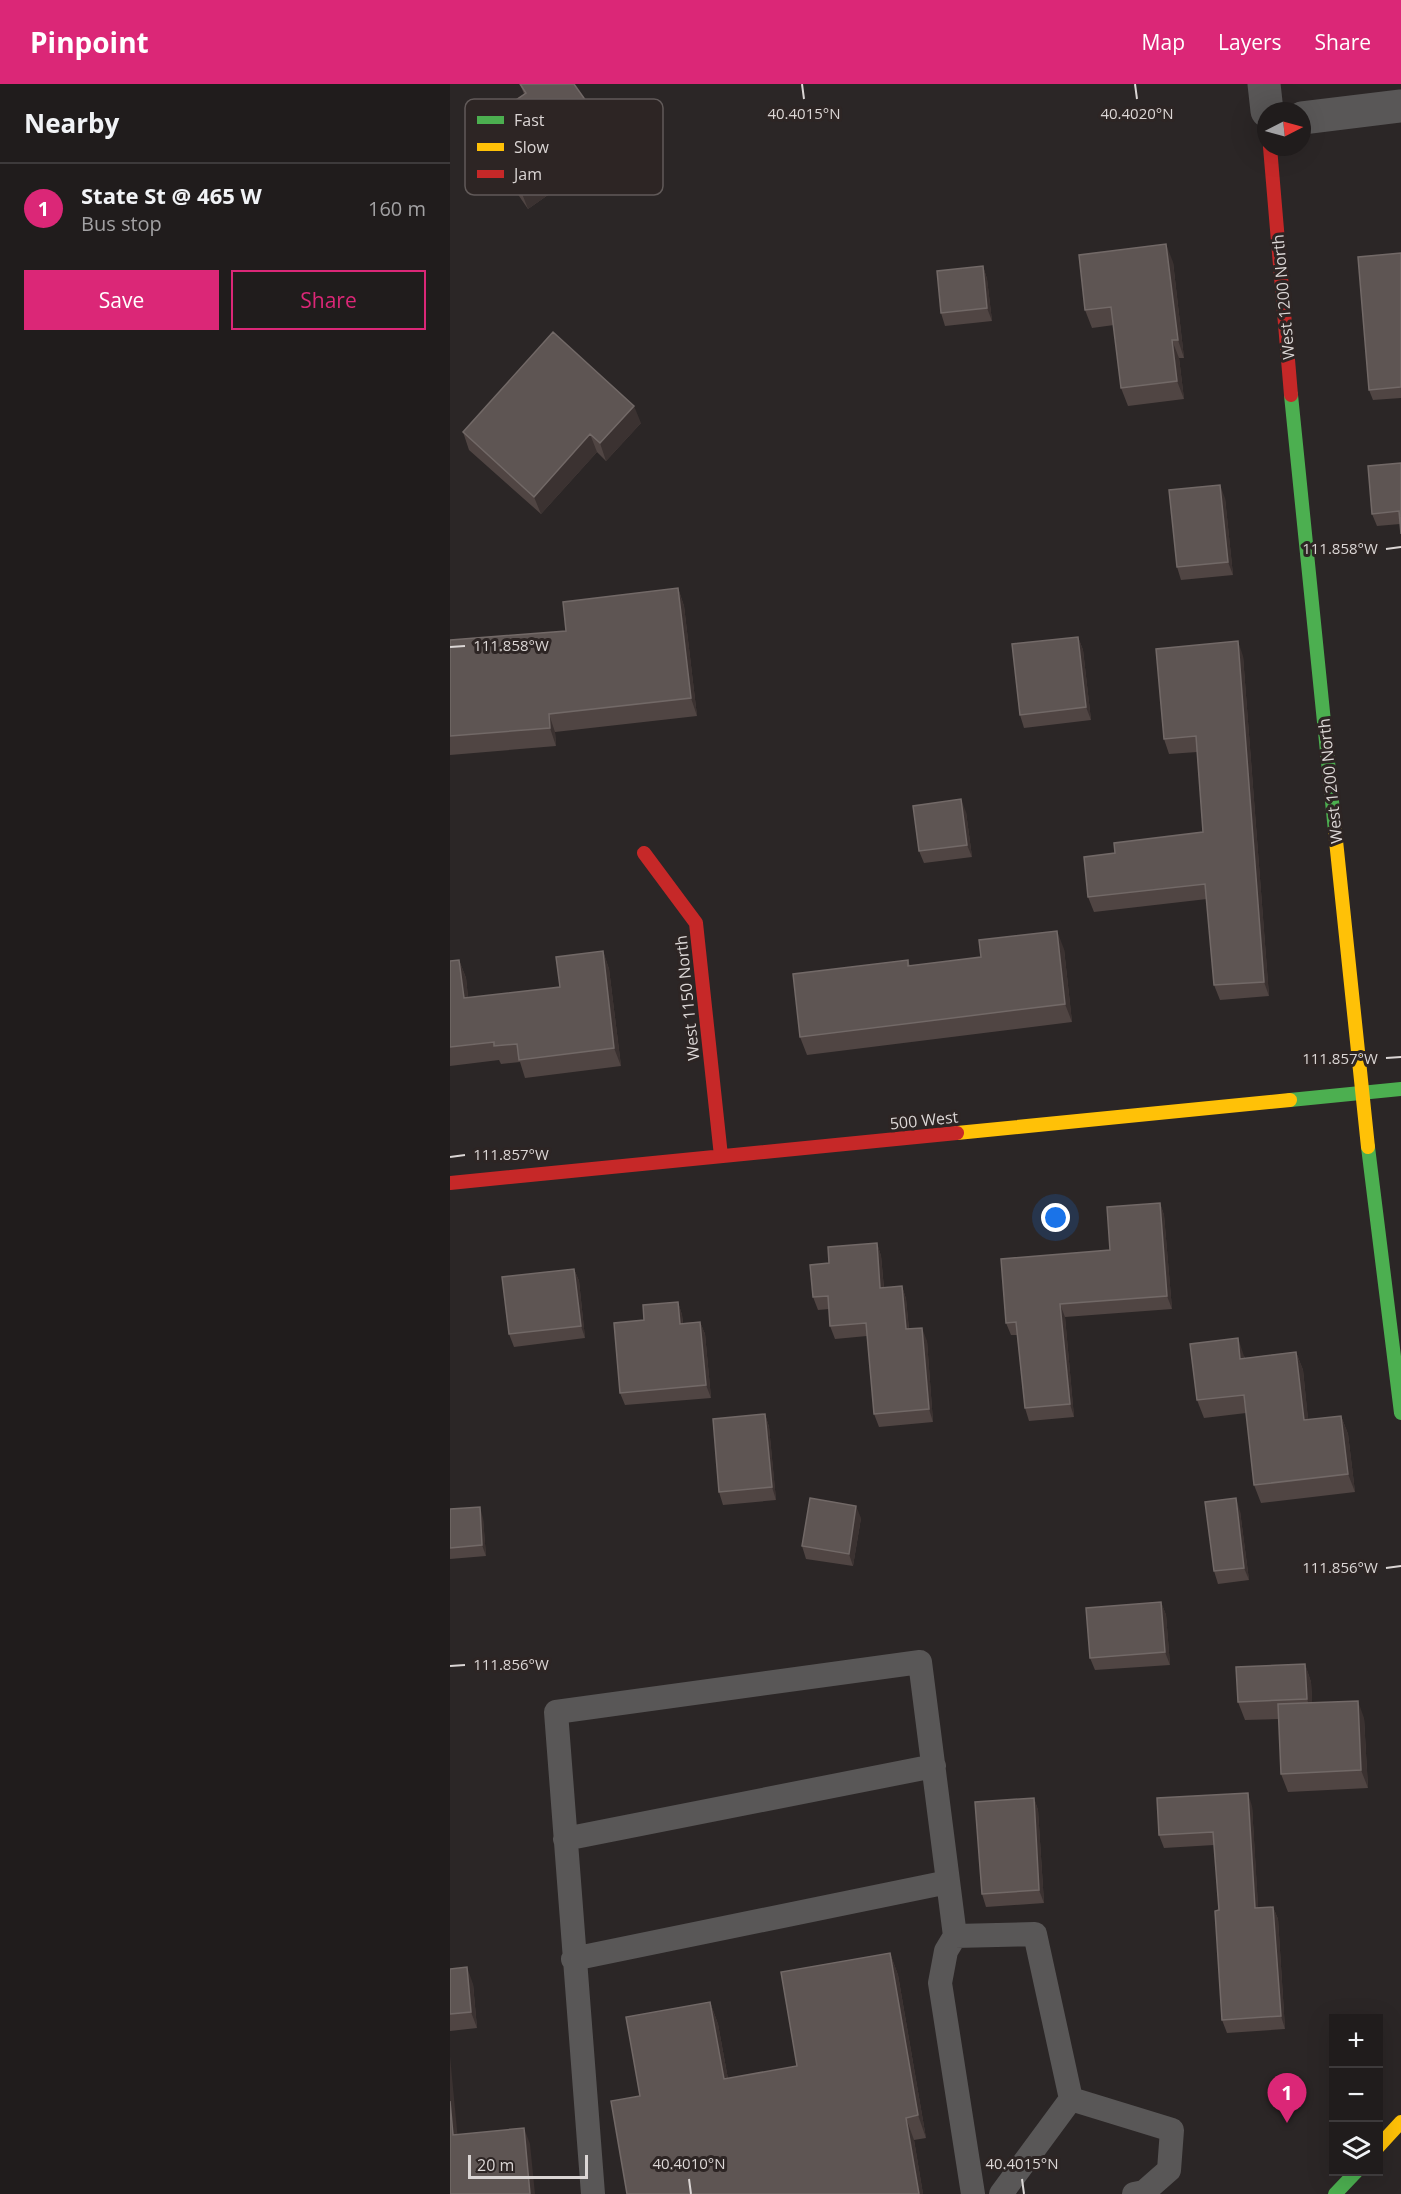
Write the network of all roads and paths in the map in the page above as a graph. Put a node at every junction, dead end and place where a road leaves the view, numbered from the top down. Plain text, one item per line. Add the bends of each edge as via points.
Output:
1 (1264, 84) edge
2 (1266, 102) edge
3 (1401, 106) edge
4 (1311, 117) edge
5 (1271, 156) edge
6 (644, 853) dead end
7 (1401, 1089) edge
8 (1361, 1093) junction
9 (721, 1156) junction
10 (450, 1183) edge
11 (1395, 1308) edge
12 (1401, 1413) edge
13 (934, 1766) junction
14 (565, 1839) junction
15 (948, 1882) junction
16 (956, 1936) junction
17 (573, 1959) junction
18 (1071, 2099) junction
19 (1401, 2122) edge
20 (1383, 2142) edge
21 (1352, 2176) edge
22 (593, 2194) edge
23 (973, 2194) edge
24 (1001, 2194) edge
25 (1134, 2194) edge
26 (1335, 2194) edge

1 - 2 street
3 - 4 street
5 - 8 street, West 1200 North via 1295,439
6 - 9 street, West 1150 North via 696,923
7 - 8 street, 500 West
8 - 9 street, 500 West
8 - 11 street, West 1200 North
9 - 10 street, 500 West
11 - 12 street, West 1200 North
13 - 14 lane
13 - 14 lane via 920,1662 556,1712
13 - 15 lane
14 - 17 lane
15 - 16 lane
15 - 17 lane
16 - 18 lane via 1035,1934
16 - 23 lane via 946,1951 940,1983
17 - 22 lane
18 - 24 lane
18 - 25 lane via 1173,2130 1169,2170 1144,2192
19 - 20 street
21 - 26 street

